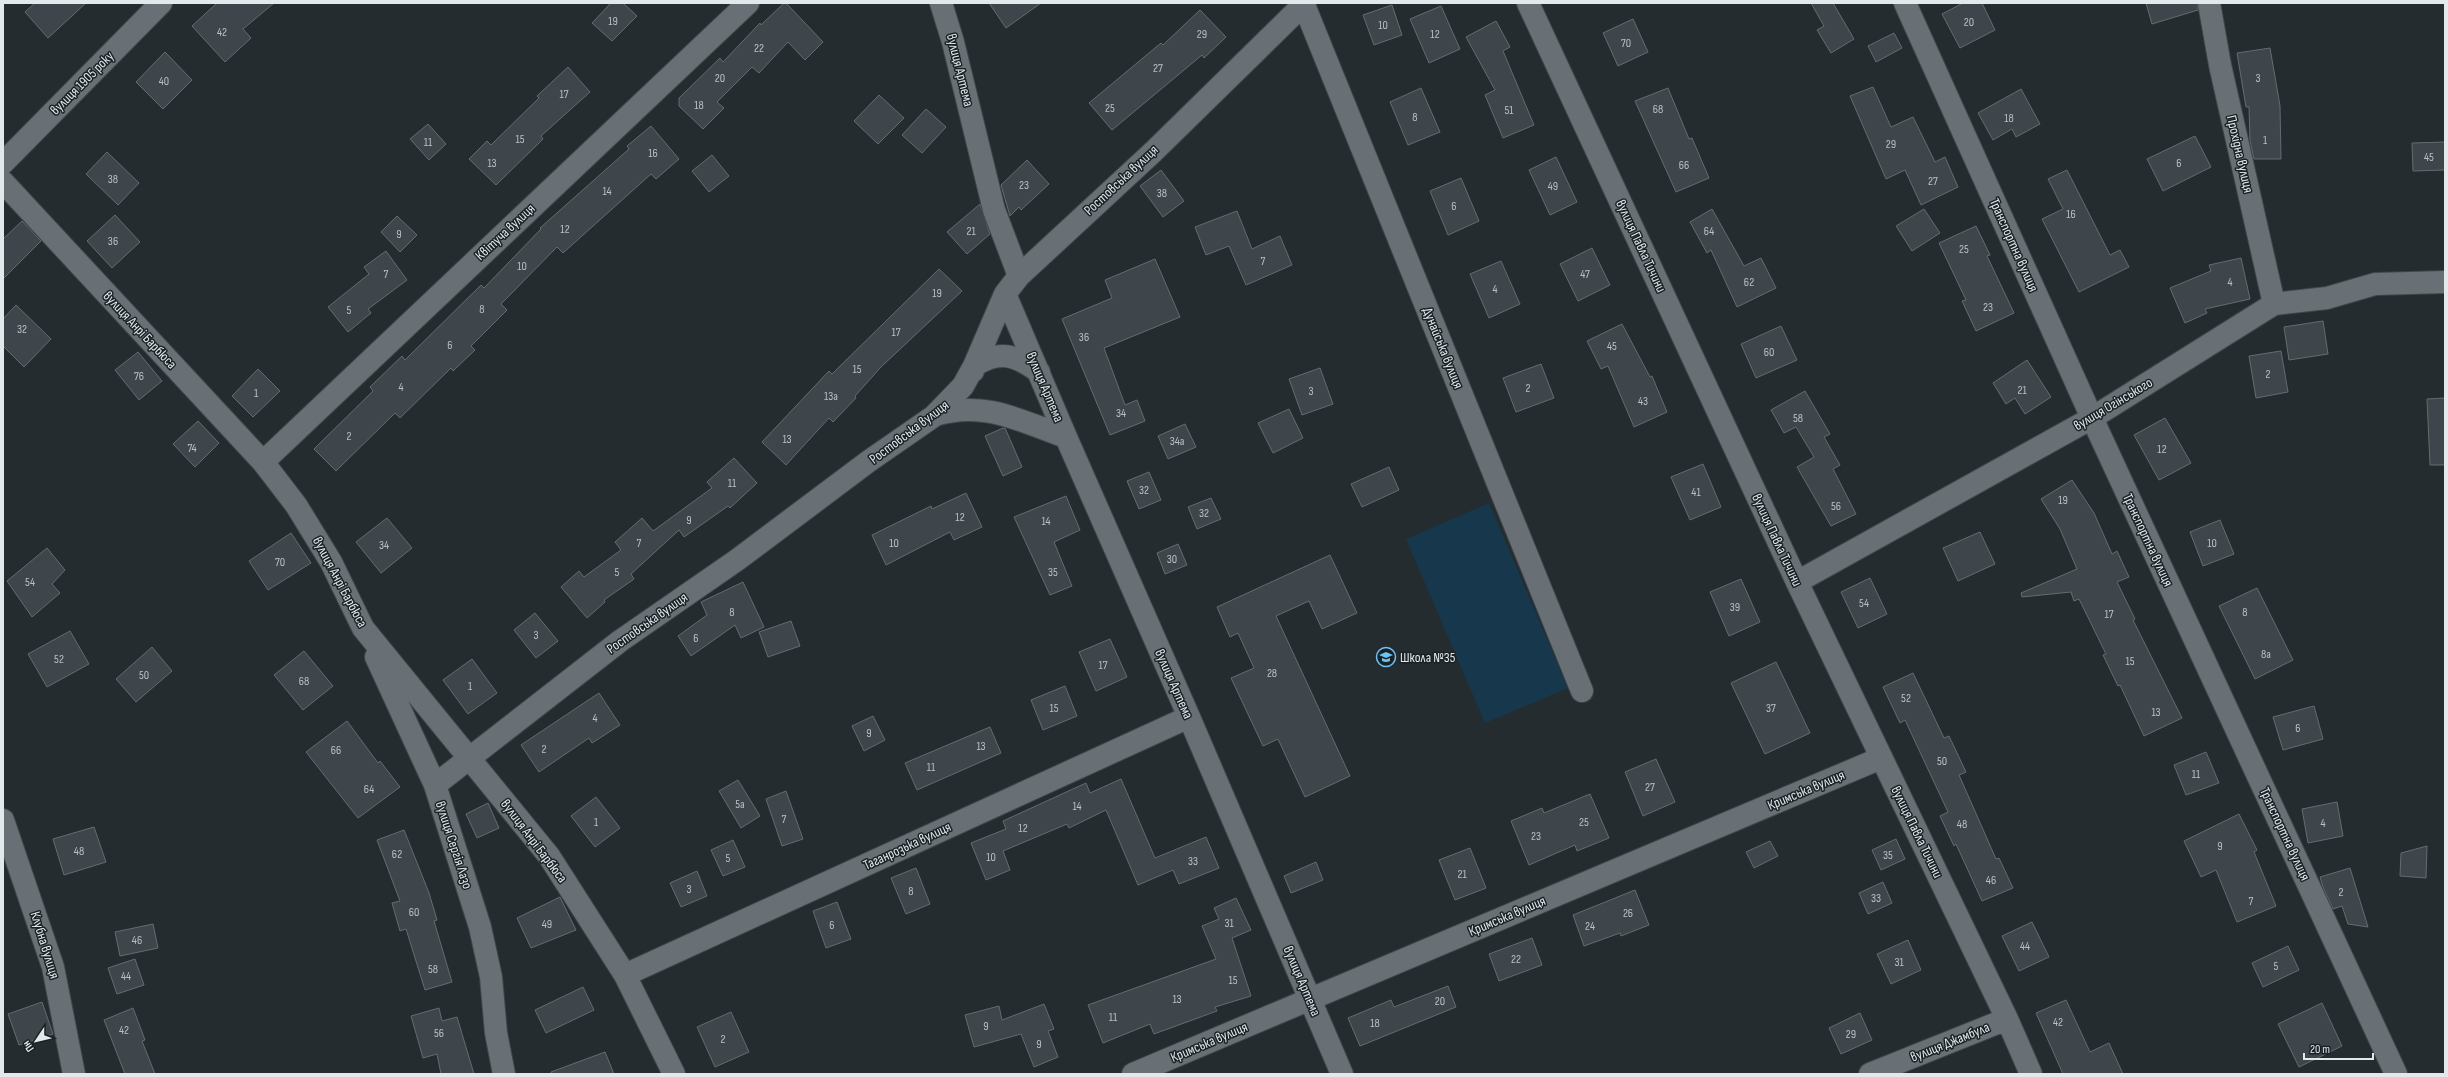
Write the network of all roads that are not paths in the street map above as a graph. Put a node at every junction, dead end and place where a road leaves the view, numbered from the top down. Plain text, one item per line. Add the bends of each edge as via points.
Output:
1 (161, 3) edge
2 (748, 3) edge
3 (941, 3) edge
4 (1528, 3) edge
5 (1905, 3) edge
6 (2209, 3) edge
7 (1305, 4) edge
8 (3, 162) edge
9 (3, 182) edge
10 (1019, 276) junction
11 (2445, 282) edge
12 (1005, 294) junction
13 (2274, 304) junction
14 (974, 366) junction
15 (1039, 372) junction
16 (985, 410) junction
17 (934, 416) junction
18 (2092, 418) junction
19 (1066, 437) junction
20 (263, 462) junction
21 (1797, 582) junction
22 (363, 628) junction
23 (1582, 691) dead end
24 (1189, 717) junction
25 (1881, 758) junction
26 (470, 759) junction
27 (435, 785) junction
28 (3, 820) edge
29 (625, 975) junction
30 (1310, 999) junction
31 (2007, 1019) junction
32 (74, 1074) edge
33 (504, 1074) edge
34 (674, 1074) edge
35 (1133, 1074) edge
36 (1342, 1074) edge
37 (1870, 1074) edge
38 (2031, 1074) edge
39 (2396, 1074) edge

1 - 8 street, вулиця 1905 року
2 - 20 street, Квітуча вулиця
3 - 10 street, вулиця Артема via 994,210
4 - 21 street, вулиця Павла Тичини
5 - 18 street, Транспортна вулиця
6 - 13 street, Прохідна вулиця via 2220,65
7 - 10 street, Ростовська вулиця via 1153,152
7 - 23 street, Дунайська вулиця
9 - 20 street, вулиця Анрі Барбюса
10 - 12 street, Ростовська вулиця
11 - 13 street, вулиця Огінського via 2375,284 2327,298
12 - 14 street, Ростовська вулиця
12 - 15 street, вулиця Артема
13 - 18 street, вулиця Огінського
14 - 15 street via 987,357 1012,356
14 - 16 street via 971,390
14 - 17 street, Ростовська вулиця via 953,398
15 - 19 street, вулиця Артема
16 - 17 street via 953,410
16 - 19 street
17 - 26 street, Ростовська вулиця via 868,461 737,560 620,641
18 - 21 street, вулиця Огінського
18 - 39 street, Транспортна вулиця
19 - 24 street, вулиця Артема
20 - 22 street, вулиця Анрі Барбюса via 296,505 331,562
21 - 25 street, вулиця Павла Тичини
22 - 26 street, вулиця Анрі Барбюса
22 - 27 street, вулиця Сергія Лазо
24 - 29 street, Таганрозька вулиця
24 - 30 street, вулиця Артема
25 - 30 street, Кримська вулиця
25 - 31 street, вулиця Павла Тичини
26 - 27 street, Ростовська вулиця
26 - 29 street, вулиця Анрі Барбюса via 549,856
27 - 33 street, вулиця Сергія Лазо via 480,927 491,977 496,1033
28 - 32 street, Клубна вулиця via 54,967
29 - 34 street, вулиця Анрі Барбюса
30 - 35 street, Кримська вулиця
30 - 36 street, вулиця Артема
31 - 37 street, вулиця Джамбула
31 - 38 street, вулиця Павла Тичини

